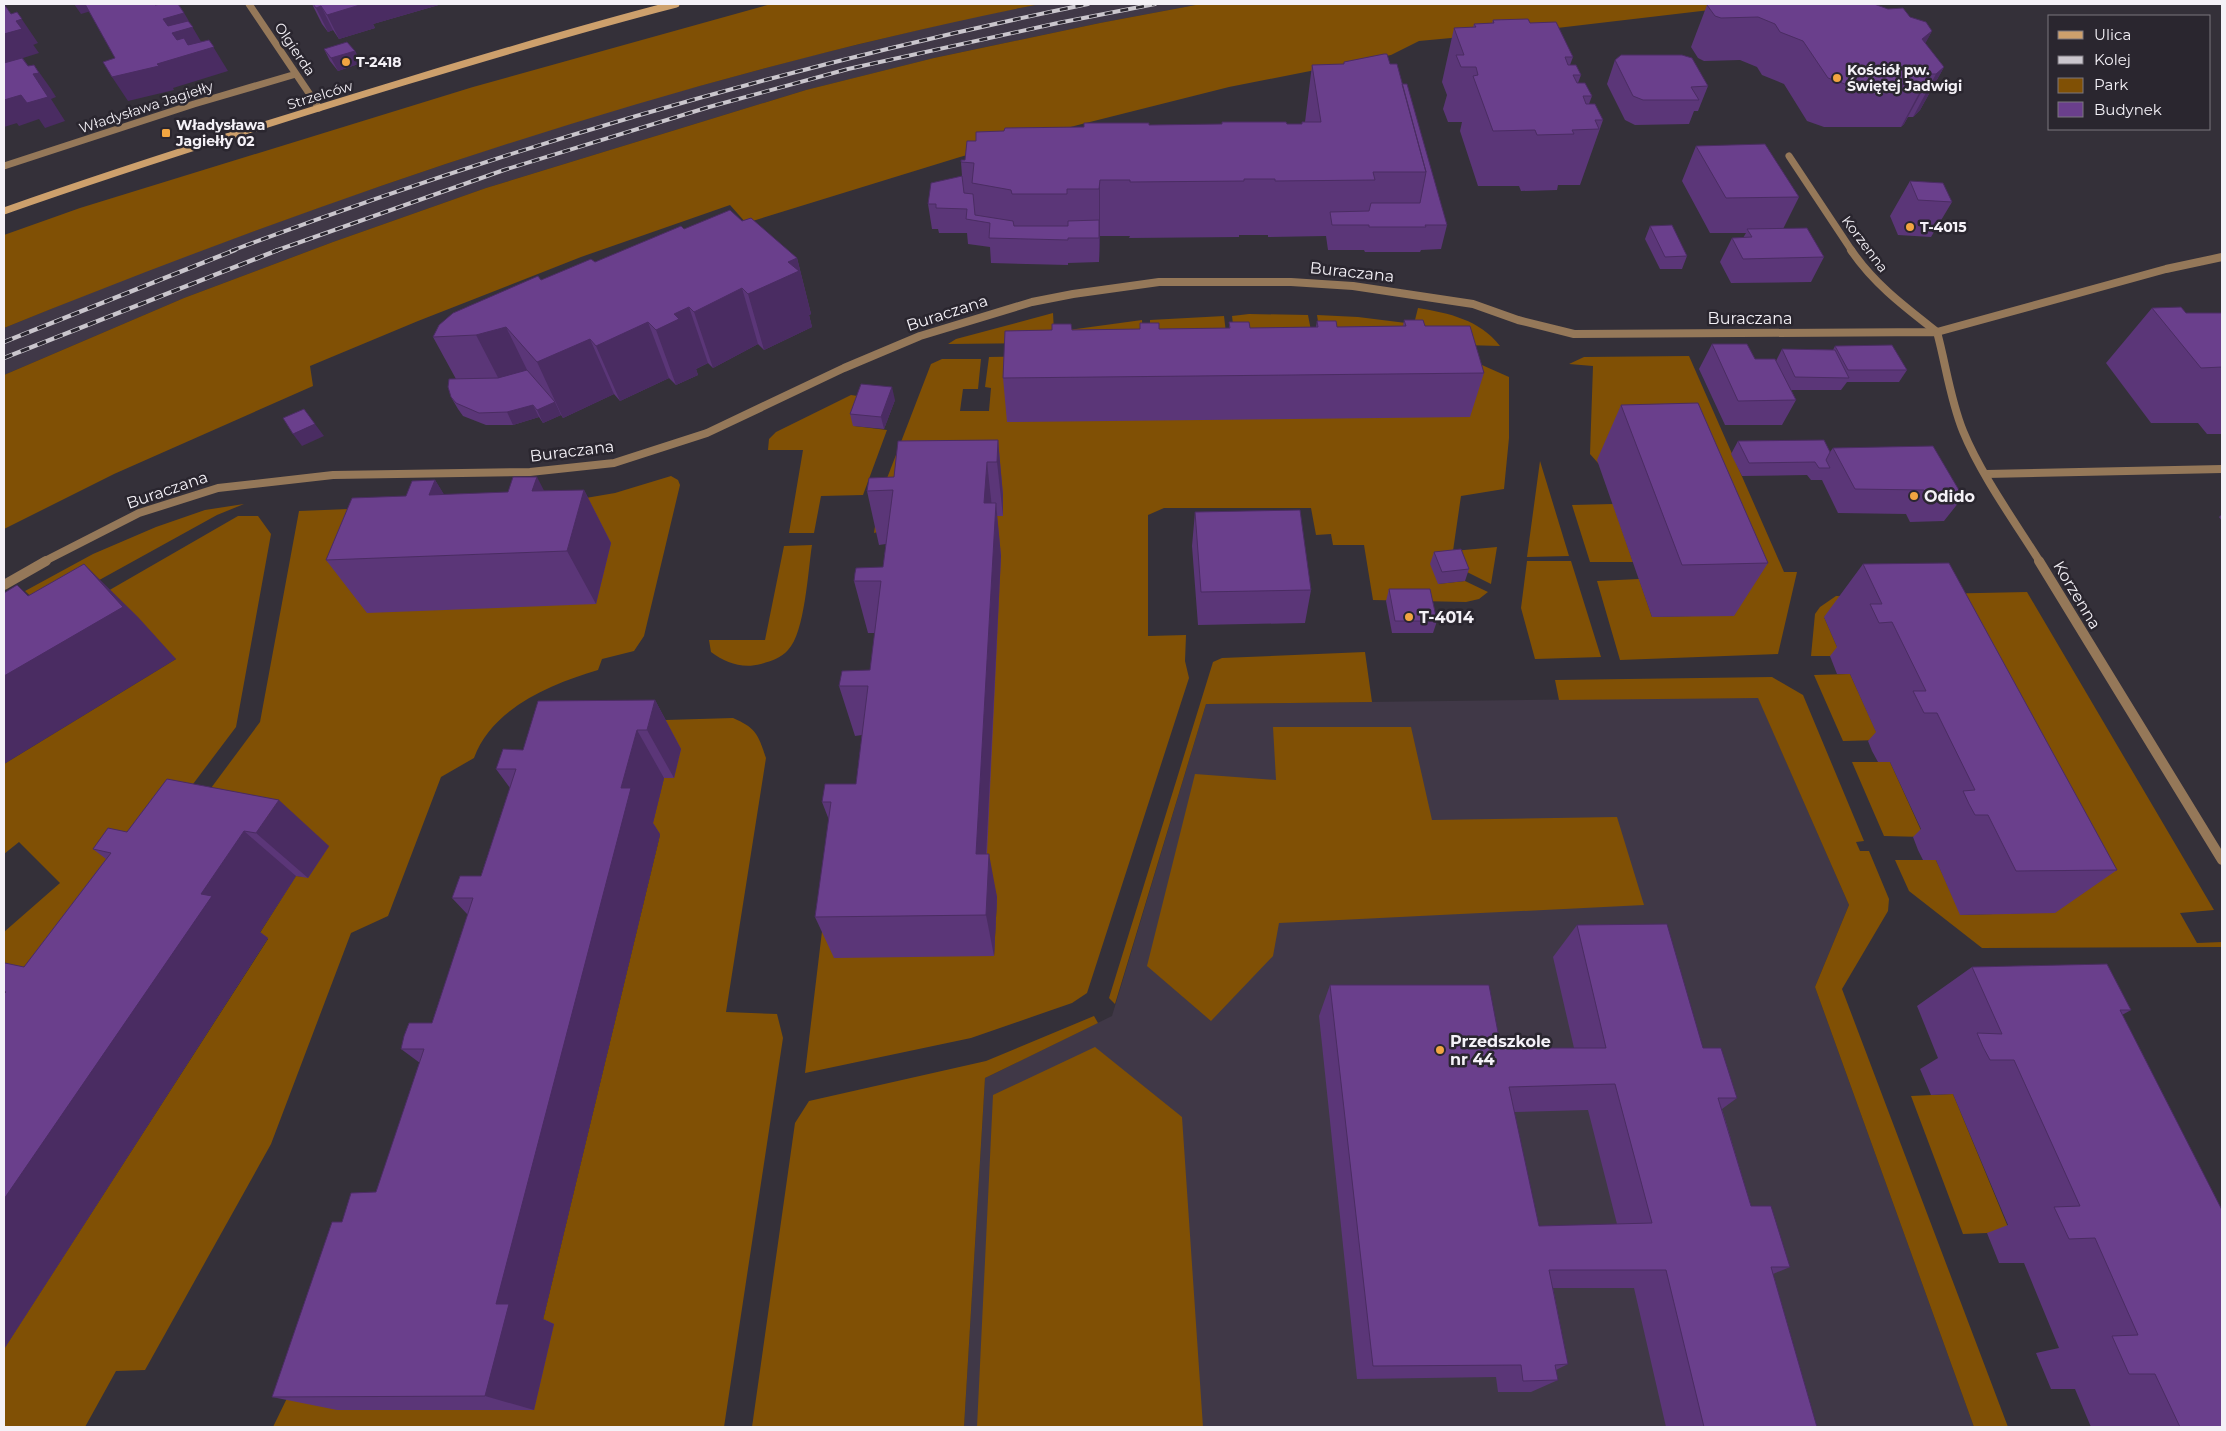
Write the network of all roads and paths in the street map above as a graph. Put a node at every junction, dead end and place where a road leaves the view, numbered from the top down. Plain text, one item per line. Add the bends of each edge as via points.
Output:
1 (249, 4) edge
2 (676, 4) edge
3 (296, 74) junction
4 (319, 108) junction
5 (1790, 156) dead end
6 (4, 166) edge
7 (4, 211) edge
8 (2222, 257) edge
9 (1938, 332) junction
10 (2222, 470) edge
11 (1986, 474) junction
12 (4, 585) edge
13 (2222, 860) edge

1 - 3 street, Olgierda
2 - 4 street, Strzelców
3 - 4 street, Olgierda
3 - 6 street, Władysława Jagiełły
4 - 7 street, Strzelców
5 - 9 street, Korzenna via 1864,269 1886,292
8 - 9 street via 2166,269
9 - 11 street, Korzenna via 1950,394 1964,434
9 - 12 street, Buraczana via 1574,334 1472,304 1353,286 1291,282 1159,282 1032,302 920,336 707,433 614,463 530,472 334,475 218,488 139,513
10 - 11 street
11 - 13 street, Korzenna

